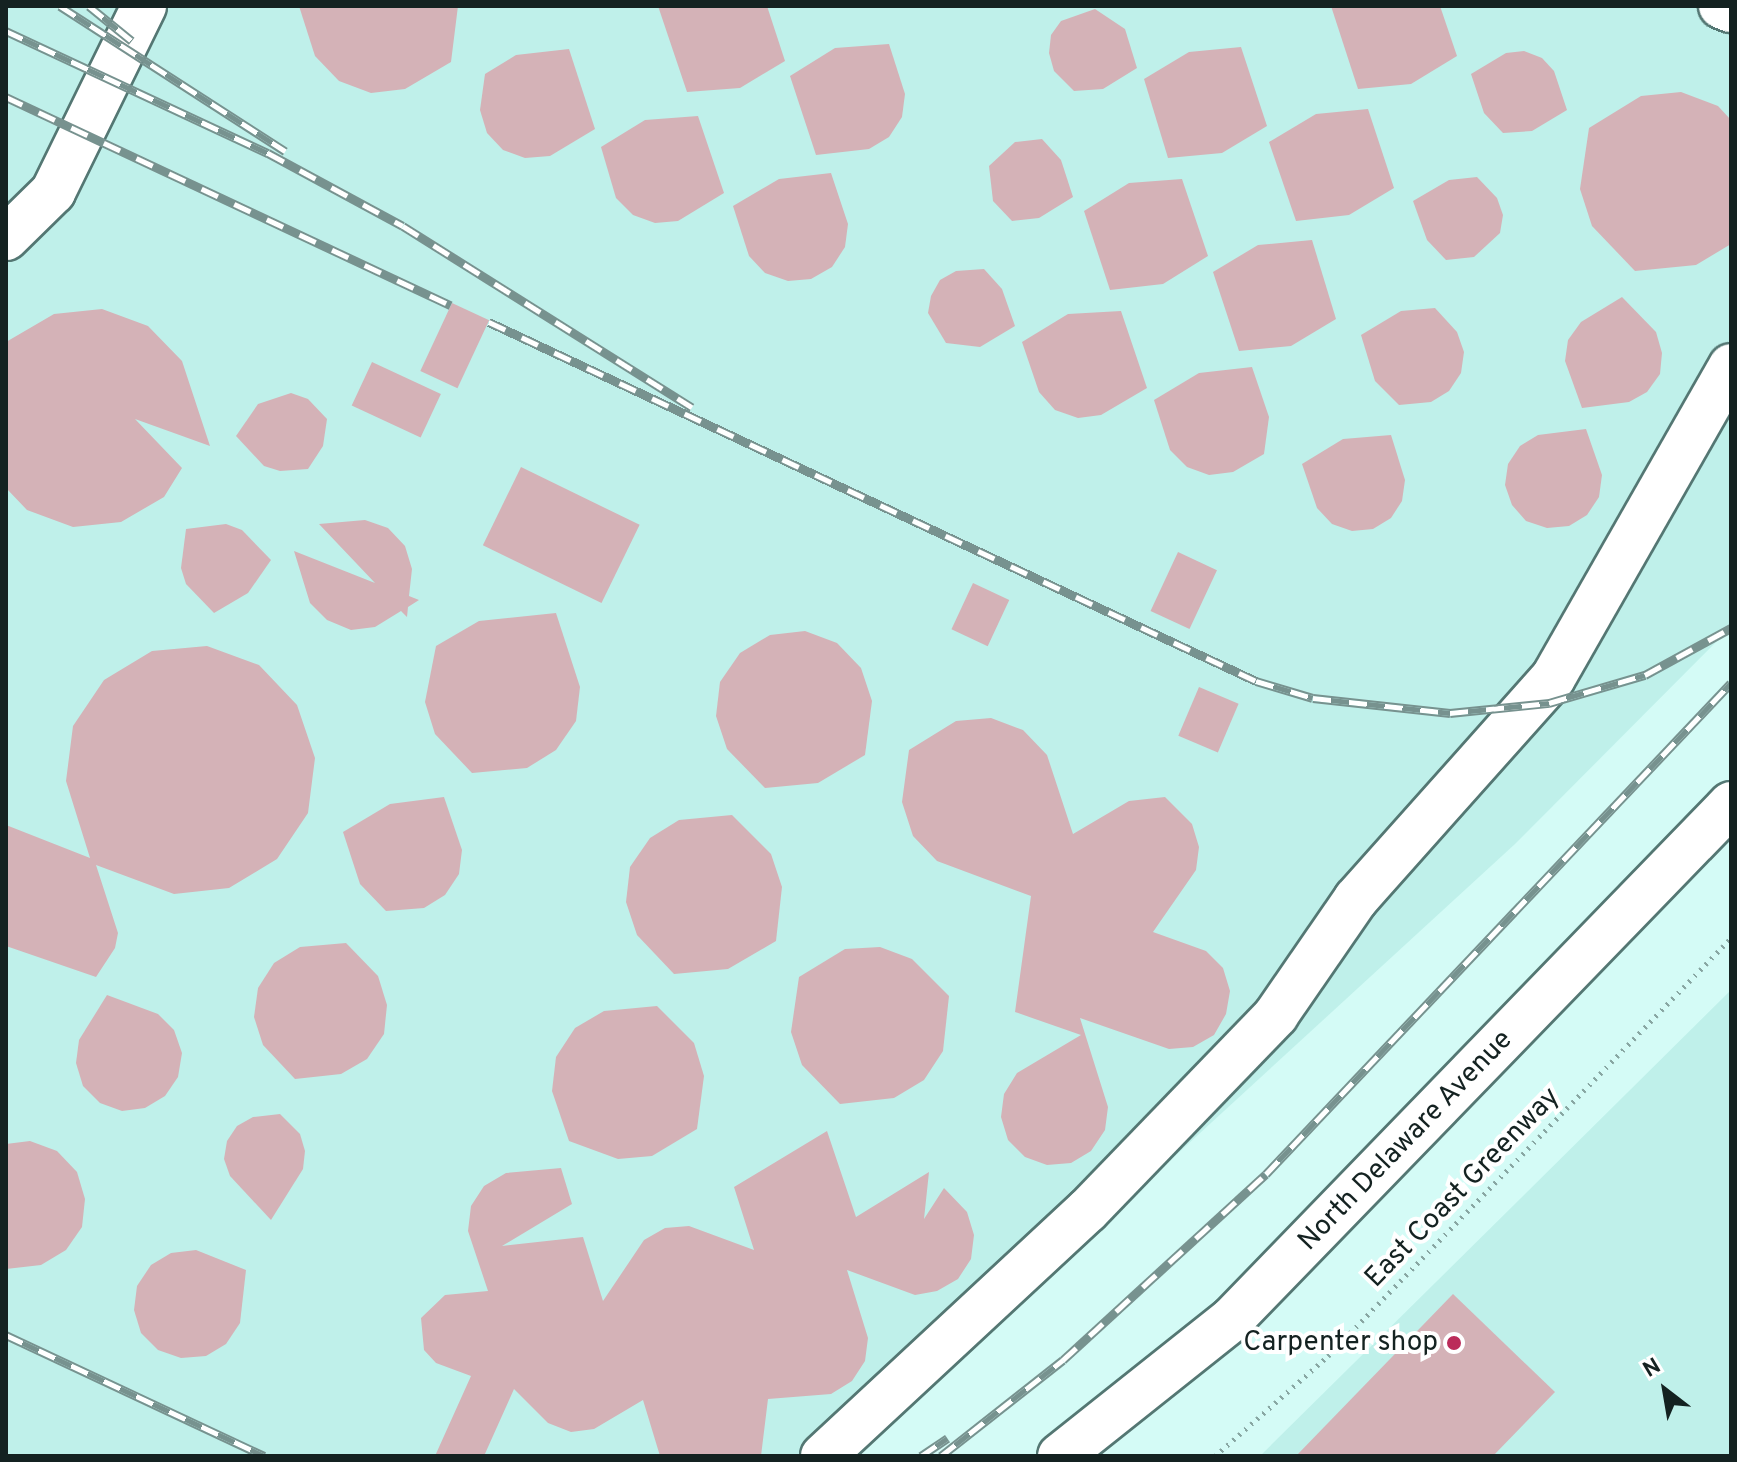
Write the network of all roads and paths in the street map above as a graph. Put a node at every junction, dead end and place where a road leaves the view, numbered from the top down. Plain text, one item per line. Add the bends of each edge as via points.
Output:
1 (144, 6) edge
2 (1721, 6) edge
3 (1731, 10) edge
4 (6, 238) edge
5 (1731, 366) edge
6 (1731, 804) edge
7 (1731, 938) edge
8 (823, 1456) edge
9 (1060, 1456) edge
10 (1215, 1456) edge

1 - 4 street via 53,192
2 - 3 street
5 - 8 street via 1553,678 1356,899 1276,1015 1088,1210
6 - 9 street, North Delaware Avenue via 1232,1319
7 - 10 path, East Coast Greenway via 1328,1356

